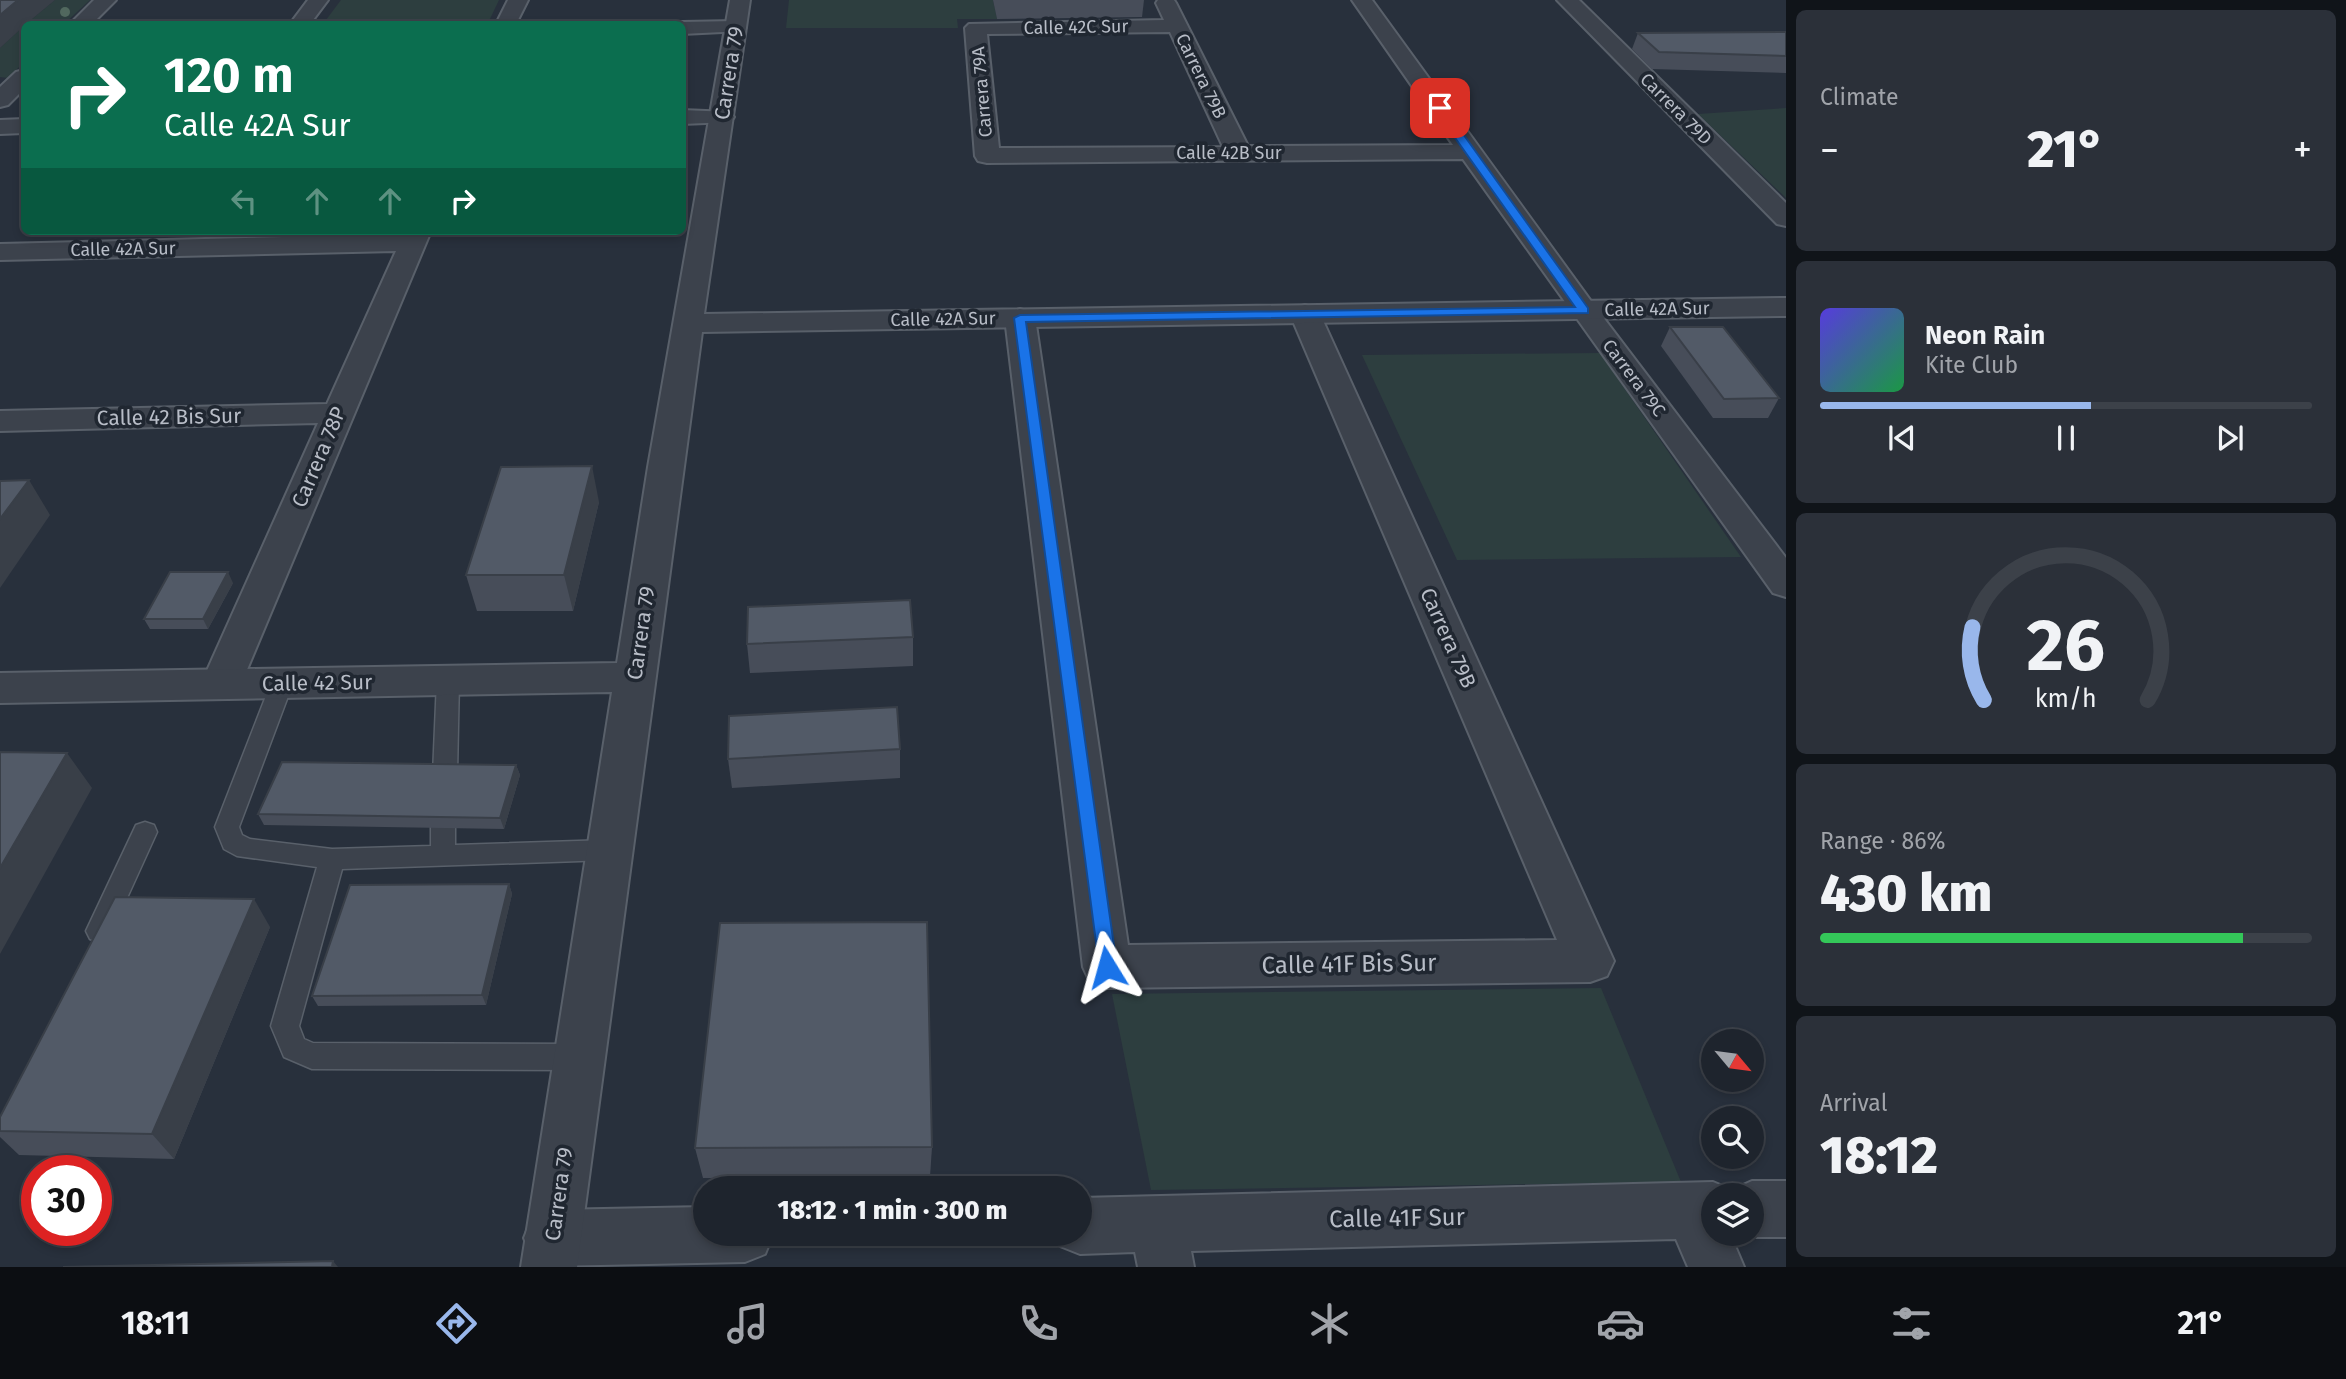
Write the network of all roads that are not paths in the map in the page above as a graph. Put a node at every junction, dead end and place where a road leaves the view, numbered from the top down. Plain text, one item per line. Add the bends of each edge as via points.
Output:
1 (106, 0) edge
2 (318, 0) edge
3 (518, 0) edge
4 (740, 0) edge
5 (1165, 0) edge
6 (1362, 0) edge
7 (1567, 0) edge
8 (83, 21) edge
9 (302, 21) edge
10 (508, 21) edge
11 (1177, 26) junction
12 (736, 27) junction
13 (686, 28) edge
14 (976, 28) joint
15 (1611, 44) junction
16 (1637, 44) edge
17 (21, 80) edge
18 (0, 100) edge
19 (686, 117) edge
20 (722, 117) junction
21 (21, 126) edge
22 (0, 127) edge
23 (1238, 152) junction
24 (1471, 152) junction
25 (988, 156) joint
26 (1786, 218) edge
27 (416, 237) edge
28 (0, 252) edge
29 (1786, 307) edge
30 (1583, 310) junction
31 (1305, 314) junction
32 (1020, 318) junction
33 (688, 323) junction
34 (338, 413) junction
35 (0, 421) edge
36 (1786, 584) edge
37 (634, 677) junction
38 (448, 680) junction
39 (282, 683) junction
40 (221, 684) junction
41 (0, 688) edge
42 (445, 774) edge
43 (443, 827) edge
44 (145, 832) dead end
45 (609, 850) junction
46 (443, 855) junction
47 (332, 859) junction
48 (87, 956) edge
49 (1590, 961) joint
50 (579, 1056) junction
51 (1764, 1209) edge
52 (1786, 1209) edge
53 (1701, 1211) edge
54 (1092, 1229) edge
55 (693, 1239) edge
56 (1162, 1246) edge
57 (1711, 1246) edge
58 (551, 1253) edge
59 (1716, 1267) edge

1 - 8 street
2 - 9 street
3 - 10 street
4 - 12 street, Carrera 79
5 - 11 street, Carrera 79B
6 - 24 street, Carrera 79C
7 - 15 street, Carrera 79D
11 - 14 street, Calle 42C Sur
11 - 23 street, Carrera 79B
12 - 13 street
12 - 20 street, Carrera 79
14 - 25 street, Carrera 79A
15 - 16 street
15 - 26 street, Carrera 79D
17 - 18 street
19 - 20 street
20 - 33 street, Carrera 79
21 - 22 street
23 - 24 street, Calle 42B Sur
23 - 25 street, Calle 42B Sur
24 - 30 street, Carrera 79C
27 - 28 street, Calle 42A Sur
27 - 34 street, Carrera 78P
29 - 30 street, Calle 42A Sur
30 - 31 street, Calle 42A Sur
30 - 36 street, Carrera 79C
31 - 32 street, Calle 42A Sur
31 - 49 street, Carrera 79B
32 - 33 street, Calle 42A Sur
32 - 49 street, Calle 41F Bis Sur via 1107,967
33 - 37 street, Carrera 79
34 - 35 street, Calle 42 Bis Sur
34 - 40 street, Carrera 78P
37 - 38 street, Calle 42 Sur
37 - 45 street, Carrera 79
38 - 39 street, Calle 42 Sur
38 - 42 lane
39 - 40 street, Calle 42 Sur
39 - 47 lane via 227,827 233,842 246,849
40 - 41 street, Calle 42 Sur
43 - 46 lane
44 - 48 lane
45 - 46 lane
45 - 50 street, Carrera 79
46 - 47 lane
47 - 50 lane via 285,1026 294,1048 312,1056
50 - 58 street, Carrera 79
51 - 52 street
53 - 56 street, Calle 41F Sur
54 - 56 street, Calle 41F Sur
55 - 58 street
57 - 59 street

